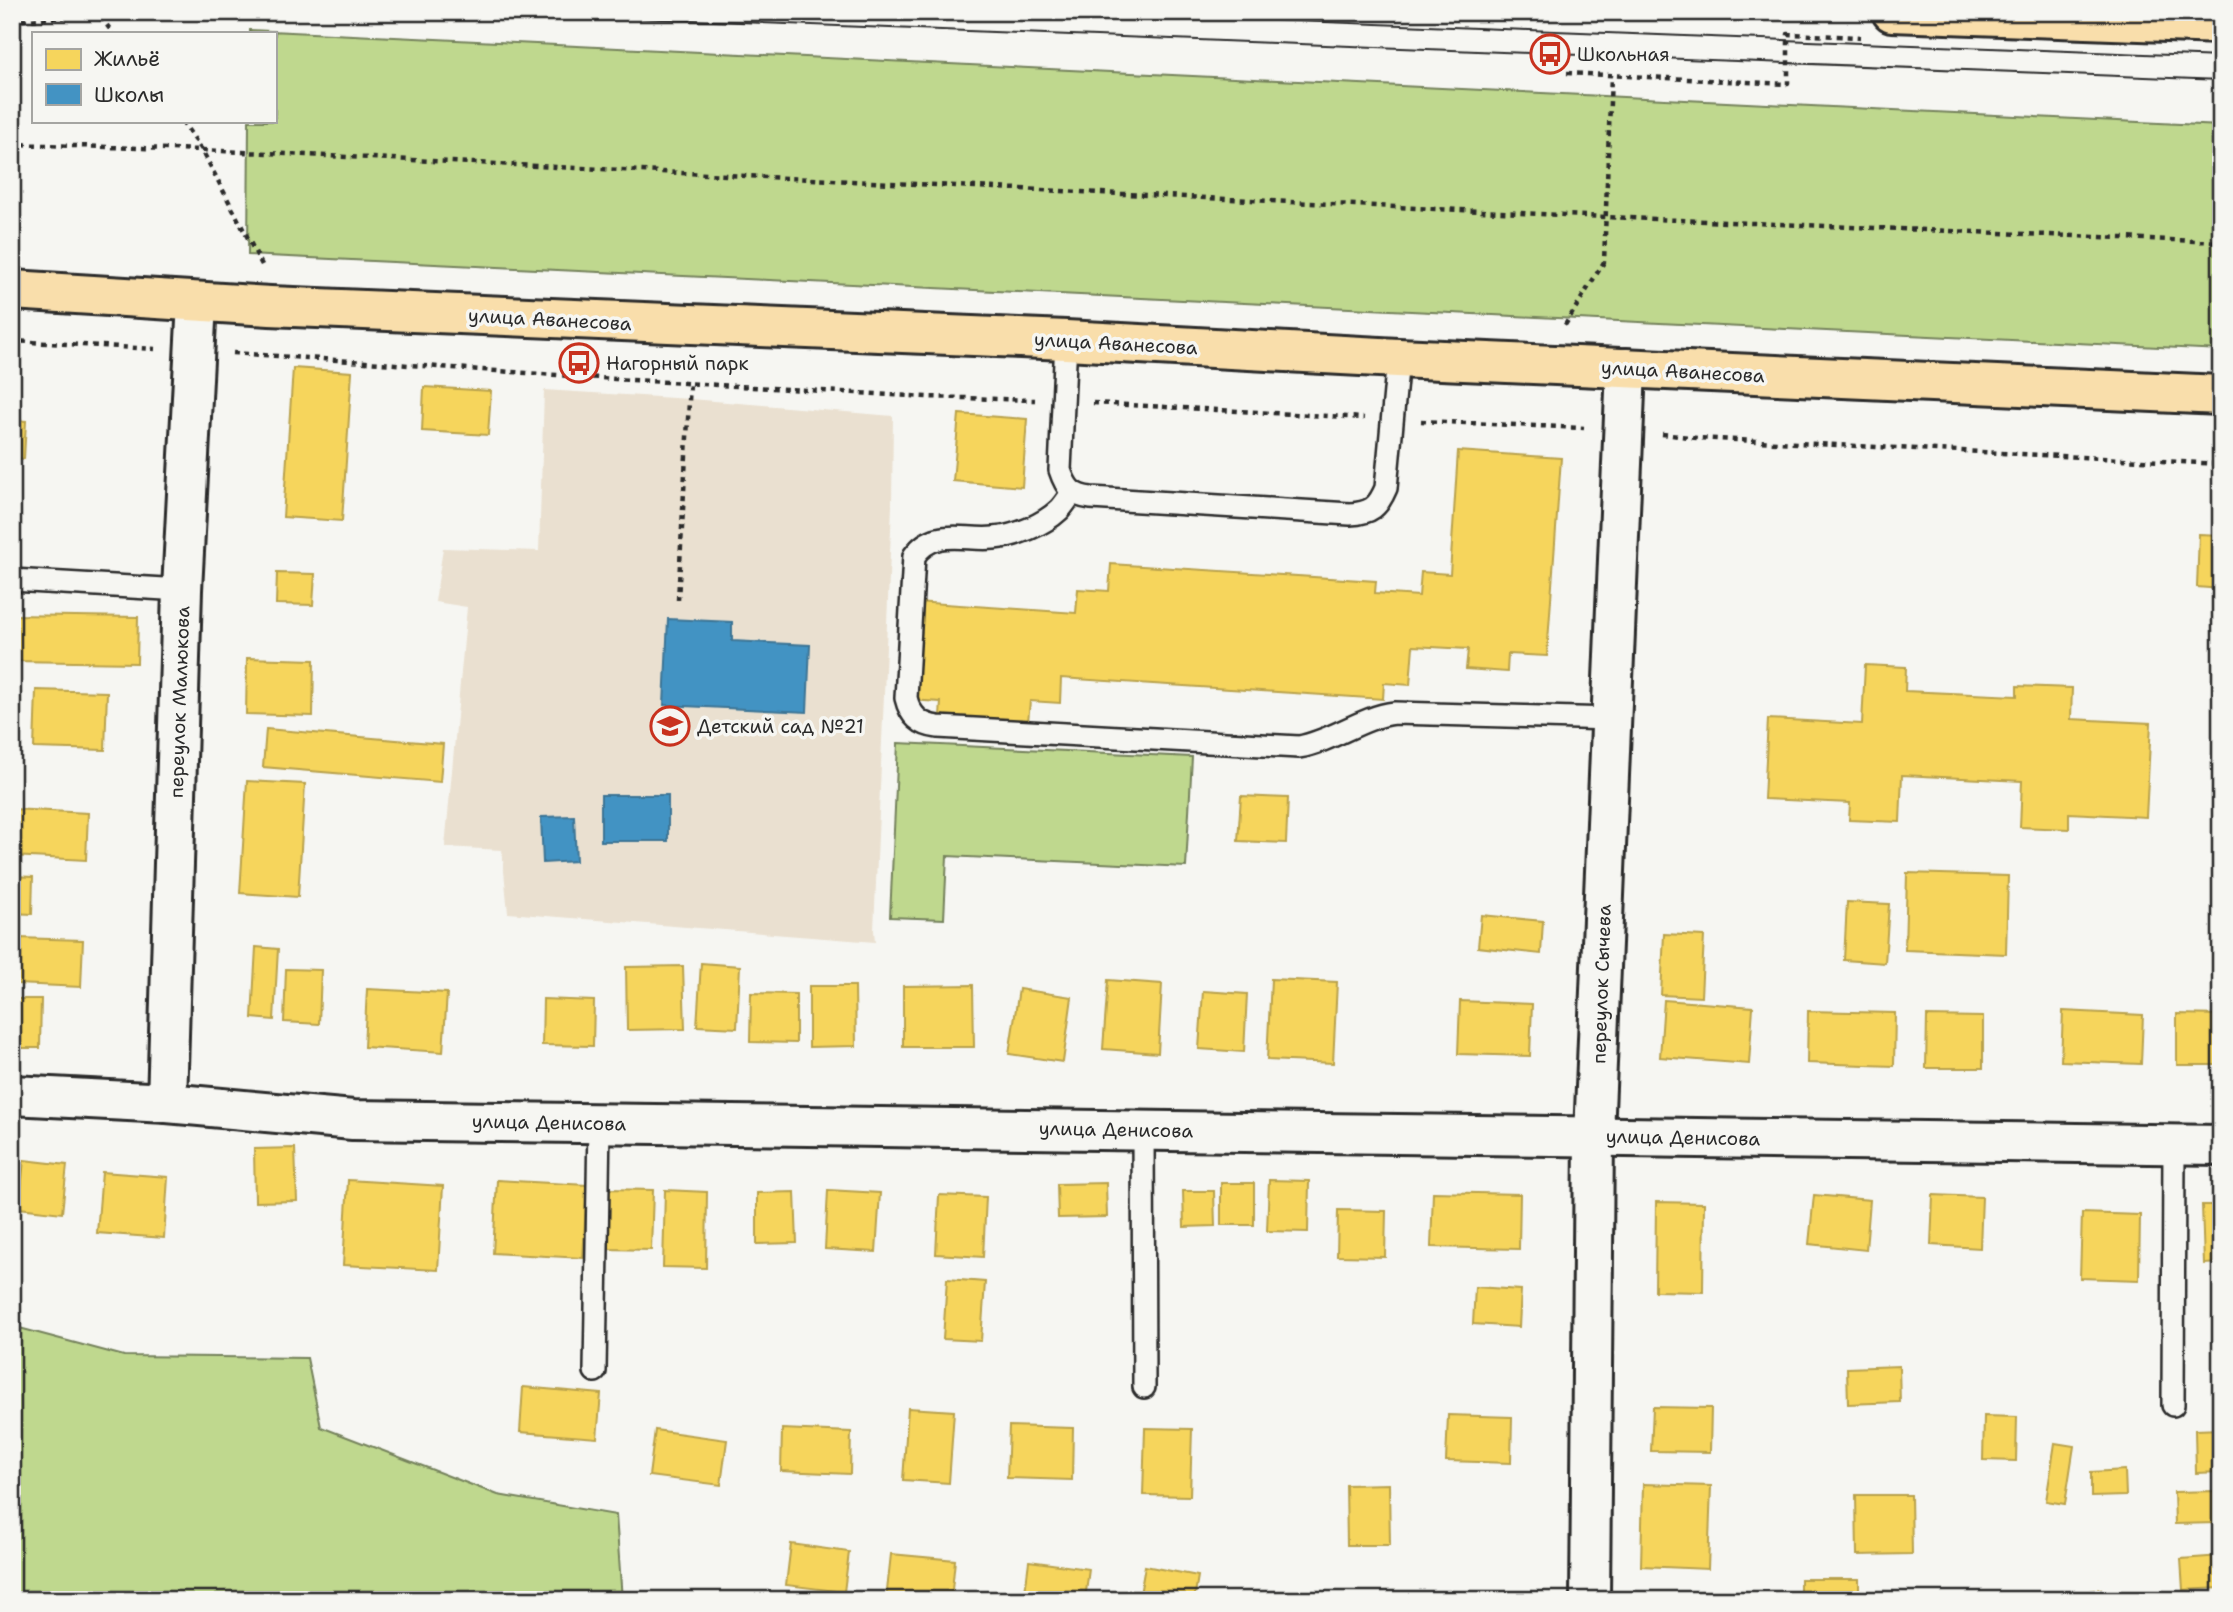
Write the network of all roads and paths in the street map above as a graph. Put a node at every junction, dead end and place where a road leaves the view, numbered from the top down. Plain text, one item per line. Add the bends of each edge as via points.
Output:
1 (12, 21) edge
2 (2221, 24) edge
3 (1882, 25) edge
4 (112, 32) edge
5 (1567, 73) dead end
6 (1611, 75) junction
7 (183, 122) edge
8 (12, 144) edge
9 (202, 150) junction
10 (1605, 217) junction
11 (2221, 242) edge
12 (264, 269) dead end
13 (12, 290) edge
14 (197, 302) junction
15 (1562, 329) dead end
16 (1066, 340) junction
17 (12, 341) edge
18 (195, 351) junction
19 (1398, 358) junction
20 (1626, 368) junction
21 (690, 383) junction
22 (2221, 395) edge
23 (1063, 401) junction
24 (1392, 419) junction
25 (1624, 430) junction
26 (2221, 464) edge
27 (1072, 493) junction
28 (12, 580) edge
29 (182, 590) junction
30 (678, 600) dead end
31 (1612, 719) junction
32 (12, 1095) edge
33 (167, 1102) junction
34 (599, 1123) junction
35 (1143, 1130) junction
36 (1594, 1135) junction
37 (2174, 1144) junction
38 (2221, 1144) edge
39 (595, 1371) dead end
40 (1144, 1387) dead end
41 (2173, 1405) dead end
42 (1590, 1600) edge

1 - 4 path via 99,15
2 - 3 highway
3 - 6 path via 1788,34 1788,84
5 - 6 path
6 - 10 path
7 - 9 path
8 - 9 path
9 - 10 path
9 - 12 path
10 - 11 path
10 - 15 path via 1604,262
13 - 14 highway, улица Аванесова
14 - 16 highway, улица Аванесова
14 - 18 street, переулок Малюкова
16 - 19 highway, улица Аванесова
16 - 23 lane
17 - 18 path
18 - 21 path
18 - 29 street, переулок Малюкова
19 - 20 highway, улица Аванесова
19 - 24 lane
20 - 22 highway, улица Аванесова
20 - 25 street, переулок Сычева
21 - 23 path
21 - 30 path
23 - 24 path
23 - 27 lane via 1060,470
24 - 25 path
24 - 27 lane via 1386,488 1381,501 1363,514 1091,498
25 - 26 path via 1697,438
25 - 31 street, переулок Сычева
27 - 31 lane via 1058,511 1021,531 995,538 934,539 914,556 906,698 915,718 938,727 1299,747 1330,739 1373,717 1395,713
28 - 29 lane
29 - 33 street, переулок Малюкова
31 - 36 street, переулок Сычева
32 - 33 street, улица Денисова
33 - 34 street, улица Денисова via 353,1120
34 - 35 street, улица Денисова
34 - 39 lane
35 - 36 street, улица Денисова
35 - 40 lane
36 - 37 street, улица Денисова
36 - 42 street, переулок Сычева
37 - 38 street, улица Денисова
37 - 41 lane

